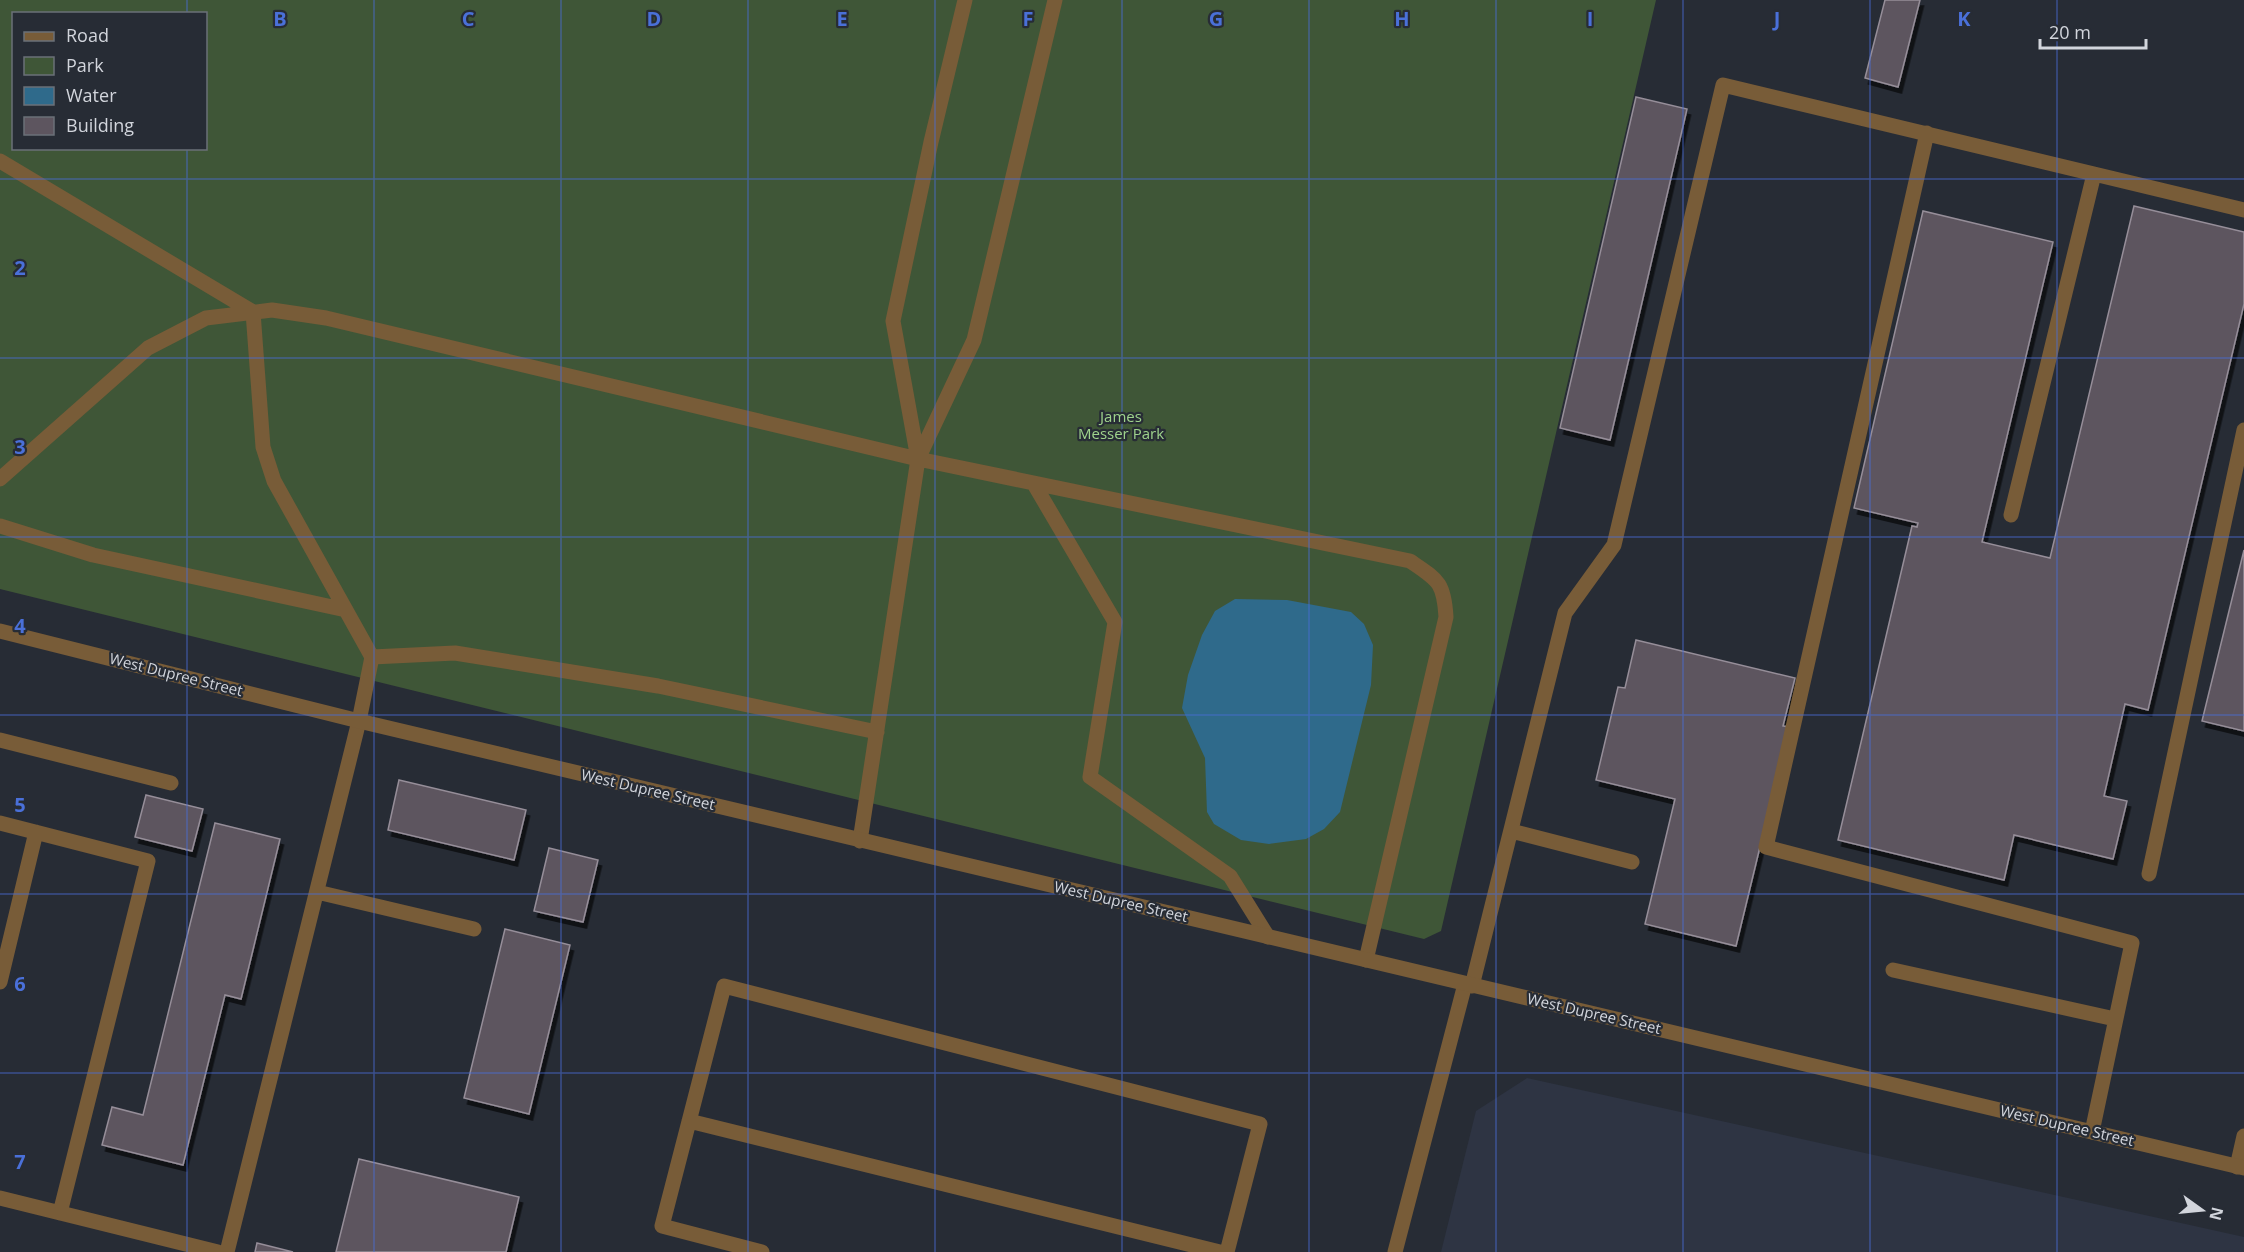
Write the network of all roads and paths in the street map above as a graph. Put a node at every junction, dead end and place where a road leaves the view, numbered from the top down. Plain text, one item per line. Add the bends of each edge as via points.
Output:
1 (965, 0) edge
2 (1055, 0) edge
3 (1927, 133) junction
4 (0, 161) edge
5 (2094, 174) junction
6 (2244, 210) edge
7 (253, 312) junction
8 (2244, 430) edge
9 (918, 459) junction
10 (2239, 477) edge
11 (0, 479) edge
12 (1034, 484) junction
13 (2011, 515) dead end
14 (0, 526) edge
15 (346, 609) junction
16 (0, 631) edge
17 (372, 657) junction
18 (360, 721) junction
19 (876, 732) junction
20 (0, 740) edge
21 (171, 783) dead end
22 (0, 823) edge
23 (1511, 831) junction
24 (36, 832) junction
25 (860, 841) junction
26 (1632, 862) dead end
27 (2149, 874) dead end
28 (317, 892) junction
29 (474, 929) dead end
30 (1268, 937) junction
31 (1365, 960) junction
32 (1893, 970) dead end
33 (0, 982) edge
34 (1469, 985) junction
35 (2115, 1019) junction
36 (689, 1121) junction
37 (2092, 1132) junction
38 (2244, 1136) edge
39 (2240, 1168) edge
40 (0, 1198) edge
41 (60, 1213) junction
42 (155, 1237) junction
43 (151, 1252) edge
44 (218, 1252) edge
45 (227, 1252) edge
46 (762, 1252) edge
47 (1220, 1252) edge
48 (1227, 1252) edge
49 (1395, 1252) edge

1 - 9 street via 893,321
2 - 9 street via 974,340
3 - 5 street
3 - 23 street via 1723,85 1614,545 1565,613
3 - 35 street via 1766,848 2132,943
4 - 7 street
5 - 6 street
5 - 13 street
7 - 9 street via 272,310 326,318
7 - 11 street via 206,318 148,348
7 - 15 street via 263,447 274,480
8 - 10 street
9 - 12 street
9 - 19 street
10 - 27 street
12 - 30 street via 1115,622 1090,777 1230,876
12 - 31 street via 1410,561 1437,579 1445,598 1446,617
14 - 15 street via 93,555
15 - 17 street
16 - 18 street, West Dupree Street
17 - 18 street
17 - 19 street via 455,653 658,686
18 - 25 street, West Dupree Street
18 - 28 street
19 - 25 street
20 - 21 street
22 - 24 street
23 - 26 street
23 - 34 street
24 - 33 street
24 - 41 street via 148,861
25 - 30 street, West Dupree Street
28 - 29 street
28 - 45 street
30 - 31 street, West Dupree Street
31 - 34 street, West Dupree Street
32 - 35 street
34 - 37 street, West Dupree Street
34 - 49 street
35 - 37 street
36 - 46 street via 662,1226
36 - 47 street
36 - 48 street via 724,986 1260,1124
37 - 39 street, West Dupree Street
38 - 39 street
40 - 41 street
41 - 42 street
42 - 43 street
42 - 44 street

